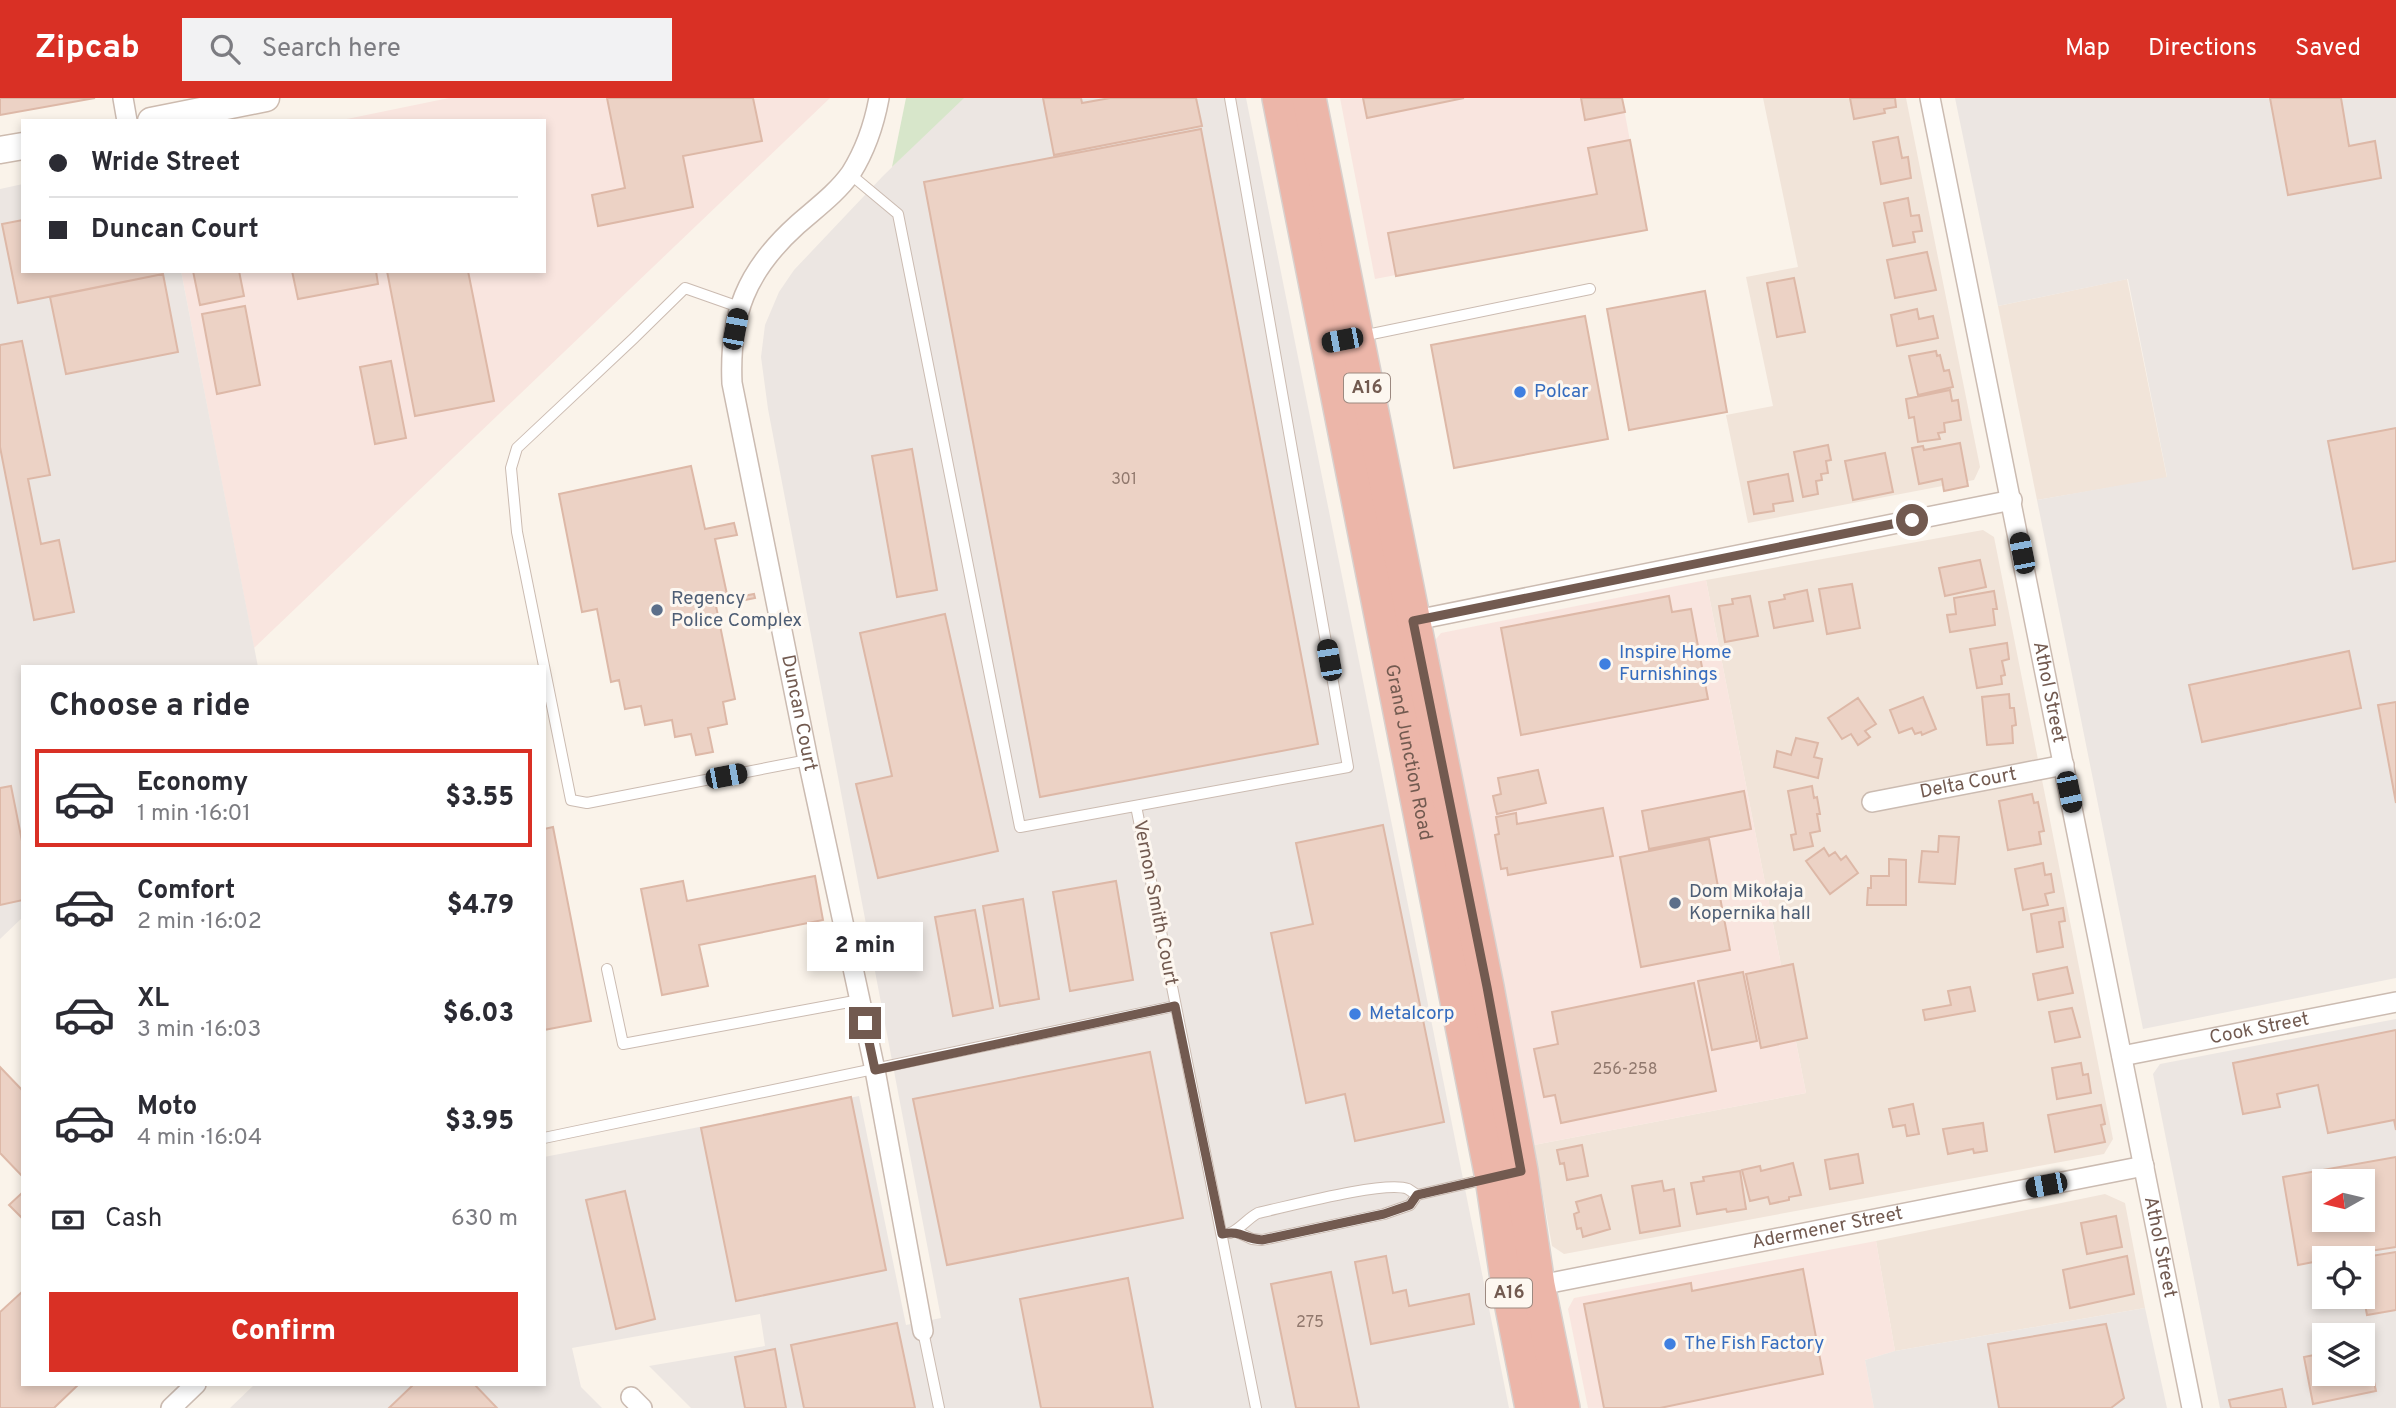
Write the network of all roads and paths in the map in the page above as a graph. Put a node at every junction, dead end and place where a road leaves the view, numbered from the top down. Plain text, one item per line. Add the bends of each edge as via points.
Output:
1 (123, 98) edge
2 (266, 98) edge
3 (879, 98) edge
4 (1230, 98) edge
5 (1279, 98) edge
6 (1309, 98) edge
7 (1930, 98) edge
8 (127, 119) edge
9 (160, 119) edge
10 (21, 146) edge
11 (0, 150) edge
12 (850, 174) junction
13 (1590, 289) dead end
14 (739, 307) junction
15 (1342, 340) junction
16 (2011, 500) junction
17 (1399, 624) junction
18 (544, 665) edge
19 (546, 676) edge
20 (808, 760) junction
21 (2064, 765) junction
22 (1872, 802) dead end
23 (1136, 806) junction
24 (607, 969) dead end
25 (860, 1000) junction
26 (2396, 1002) edge
27 (1175, 1006) junction
28 (2122, 1056) junction
29 (875, 1070) junction
30 (546, 1138) edge
31 (2144, 1166) junction
32 (1506, 1174) junction
33 (1417, 1195) junction
34 (1235, 1231) junction
35 (1222, 1234) junction
36 (1523, 1288) junction
37 (923, 1331) joint
38 (194, 1386) edge
39 (171, 1408) edge
40 (939, 1408) edge
41 (1256, 1408) edge
42 (1532, 1408) edge
43 (1563, 1408) edge
44 (2192, 1408) edge

1 - 8 street
2 - 9 main road
3 - 12 street, Duncan Court via 871,135
4 - 23 lane via 1348,767
5 - 15 highway, Grand Junction Road / A16
6 - 15 highway, Grand Junction Road / A16
7 - 16 street, Athol Street
10 - 11 main road
12 - 14 street, Duncan Court via 765,257
12 - 23 lane via 898,214 1020,827
13 - 15 lane
14 - 18 lane via 684,288 517,448 511,468 517,532
14 - 20 street, Duncan Court via 731,350 732,383
15 - 17 highway, Grand Junction Road / A16
16 - 17 street
16 - 21 street, Athol Street
17 - 32 highway, Grand Junction Road / A16
19 - 20 lane via 571,800 587,803
20 - 25 street, Duncan Court
21 - 22 street, Delta Court
21 - 28 street, Athol Street
23 - 27 lane, Vernon Smith Court
24 - 25 lane via 623,1044
25 - 29 street, Duncan Court
26 - 28 street, Cook Street
27 - 29 lane
27 - 35 lane, Vernon Smith Court
28 - 31 street, Athol Street
29 - 30 lane
29 - 37 street, Duncan Court
31 - 36 street, Adermener Street
31 - 44 street, Athol Street
32 - 33 lane
32 - 36 highway, Grand Junction Road / A16
33 - 34 lane via 1394,1188 1343,1195 1258,1213
33 - 34 lane via 1410,1205 1392,1212 1262,1240
34 - 35 lane
35 - 41 lane, Vernon Smith Court
36 - 42 highway, Grand Junction Road / A16
36 - 43 highway, Grand Junction Road / A16
37 - 40 lane
38 - 39 street

